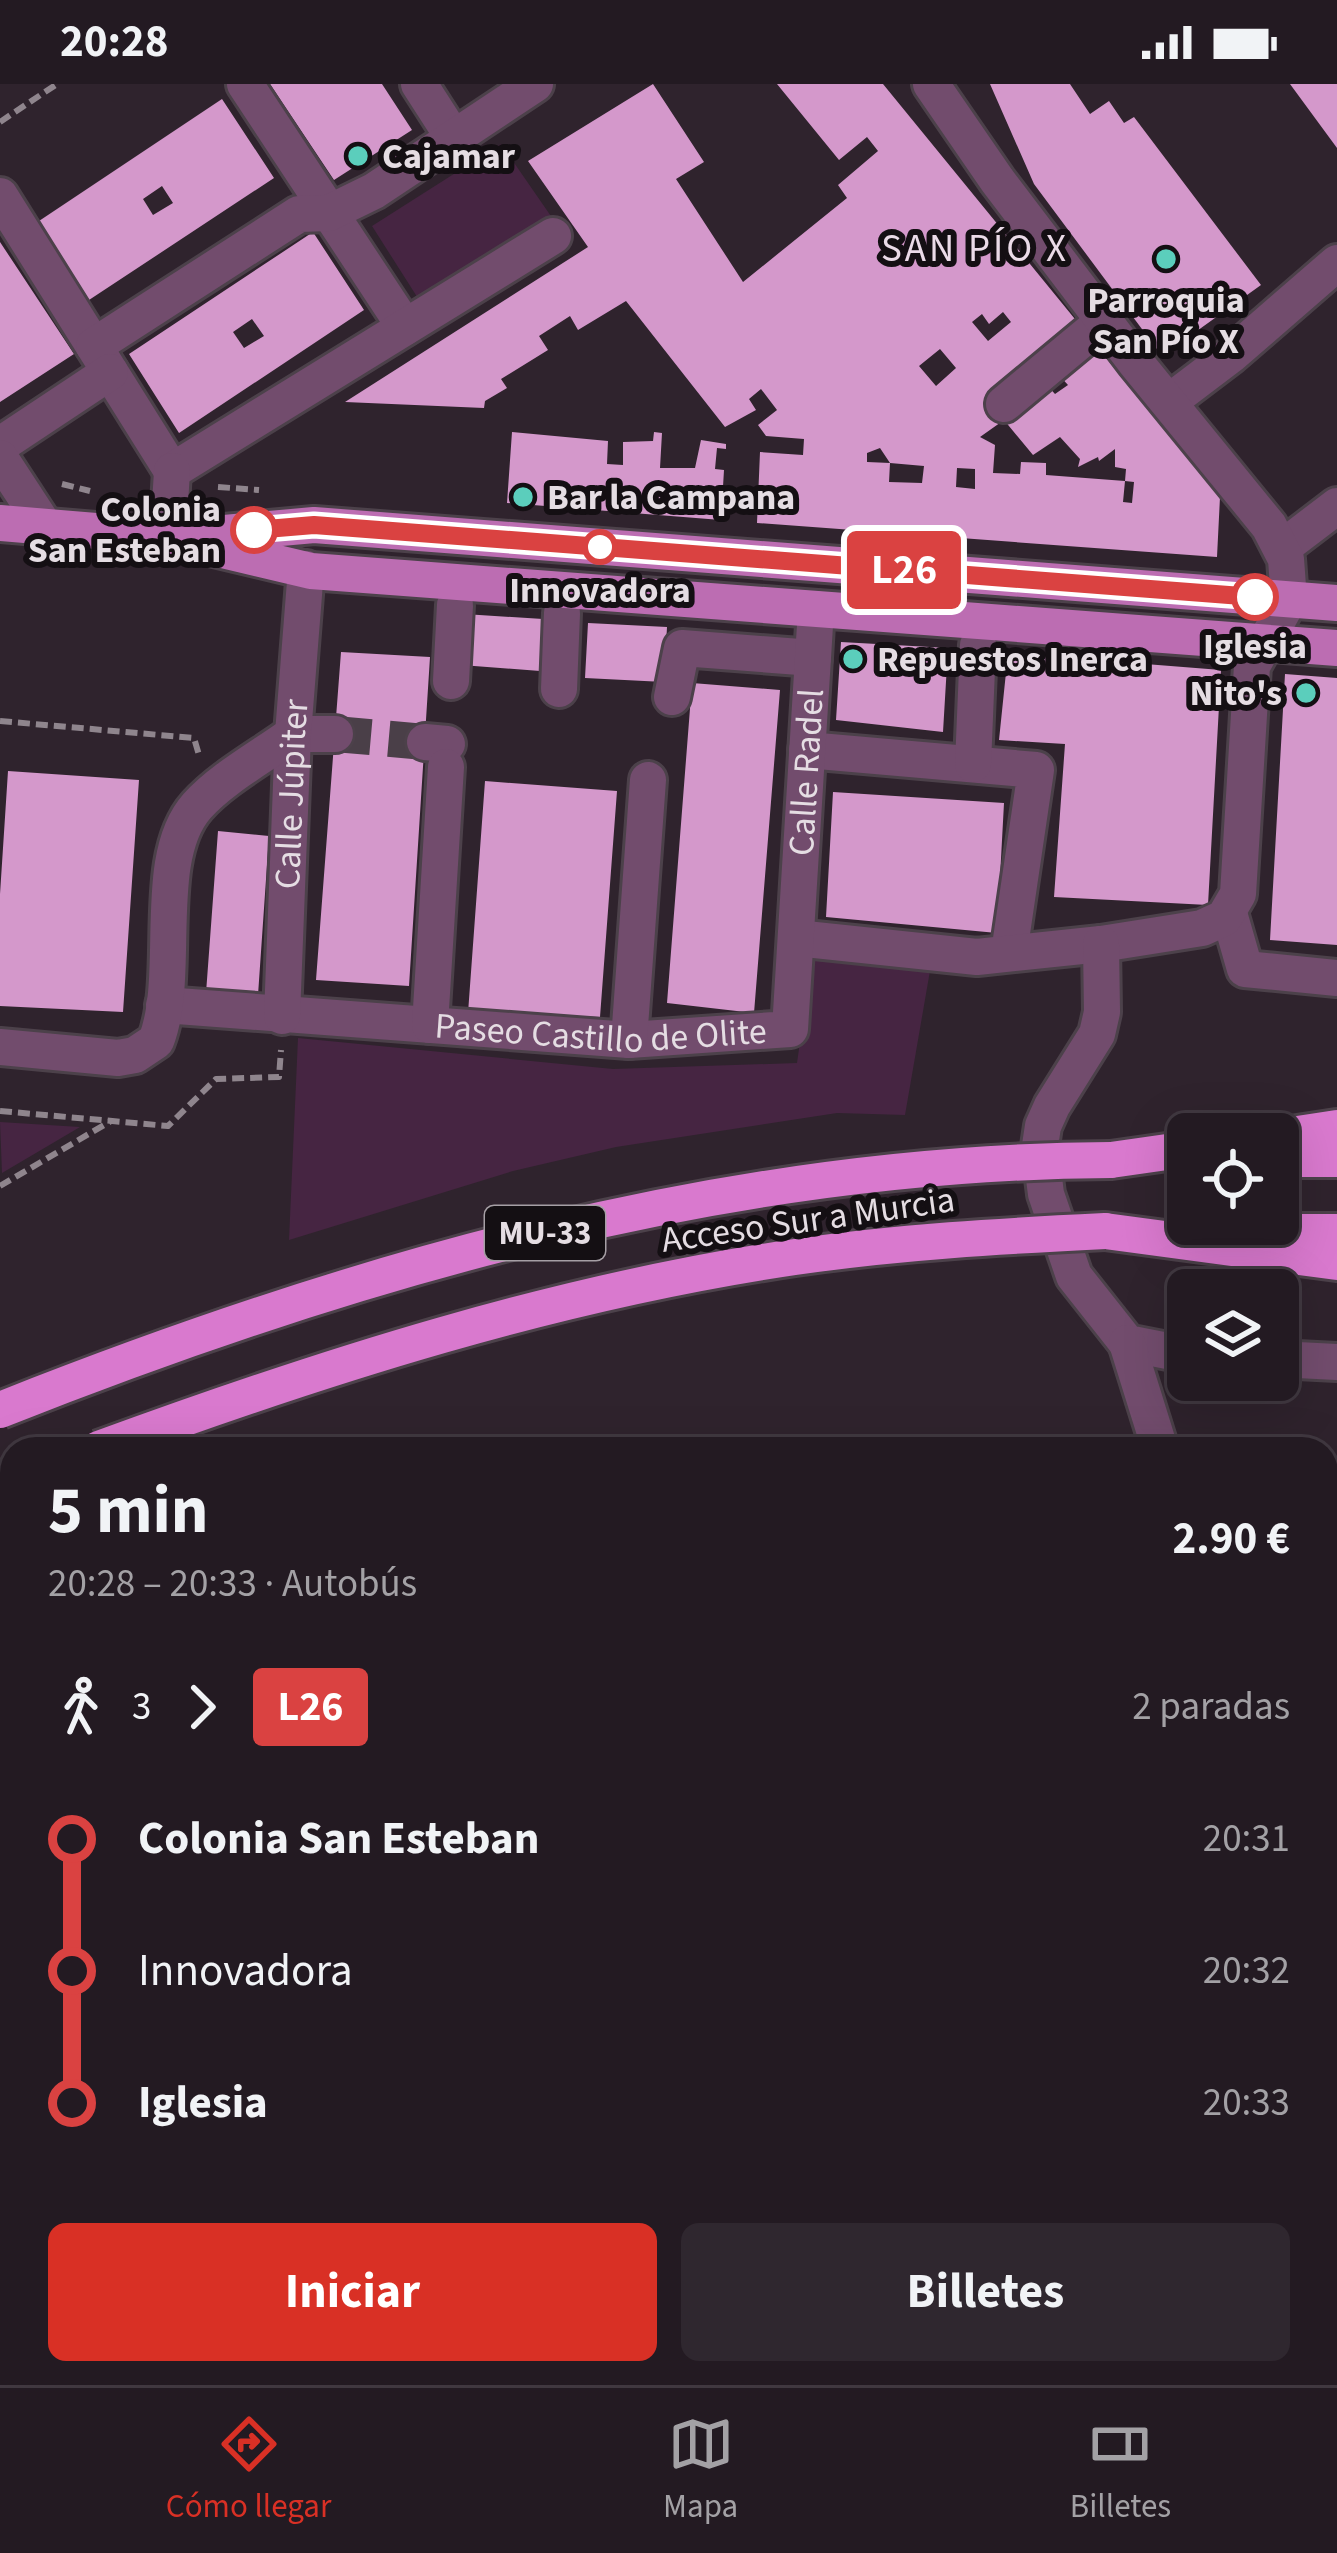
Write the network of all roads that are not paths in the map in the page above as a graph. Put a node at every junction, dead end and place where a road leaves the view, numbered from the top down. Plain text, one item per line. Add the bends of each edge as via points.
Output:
1 (245, 84) edge
2 (419, 84) edge
3 (535, 84) edge
4 (931, 84) edge
5 (952, 84) edge
6 (455, 140) junction
7 (997, 180) junction
8 (0, 196) edge
9 (329, 213) junction
10 (553, 236) dead end
11 (1337, 263) edge
12 (1104, 320) junction
13 (405, 327) junction
14 (102, 359) junction
15 (1169, 402) junction
16 (1004, 404) dead end
17 (0, 446) edge
18 (0, 458) edge
19 (172, 471) junction
20 (1337, 506) edge
21 (0, 523) edge
22 (45, 527) junction
23 (168, 537) junction
24 (1282, 548) junction
25 (306, 569) junction
26 (1289, 600) junction
27 (1337, 603) edge
28 (454, 605) dead end
29 (816, 609) junction
30 (562, 613) dead end
31 (1265, 642) junction
32 (978, 645) dead end
33 (1337, 648) edge
34 (813, 658) junction
35 (451, 681) dead end
36 (560, 689) dead end
37 (672, 697) dead end
38 (293, 734) junction
39 (334, 734) tunnel mouth
40 (439, 751) dead end
41 (807, 751) junction
42 (973, 764) junction
43 (648, 780) dead end
44 (1228, 914) junction
45 (796, 938) junction
46 (1102, 944) junction
47 (1009, 953) junction
48 (1337, 978) edge
49 (164, 1005) junction
50 (282, 1016) junction
51 (430, 1025) junction
52 (629, 1040) junction
53 (0, 1047) edge
54 (1337, 1128) edge
55 (1299, 1134) edge
56 (1167, 1152) edge
57 (1337, 1159) edge
58 (1112, 1160) junction
59 (1167, 1160) edge
60 (1299, 1160) edge
61 (1106, 1231) junction
62 (1337, 1232) edge
63 (1337, 1262) edge
64 (1127, 1343) junction
65 (1167, 1351) edge
66 (1299, 1361) edge
67 (1337, 1362) edge
68 (0, 1410) edge
69 (134, 1437) edge
70 (1156, 1437) edge

1 - 9 street
2 - 6 street
3 - 6 street
4 - 7 street
5 - 7 street
6 - 9 street
7 - 12 street
8 - 14 street
9 - 13 street
9 - 14 street via 299,214
10 - 13 street
11 - 15 street
12 - 15 street
12 - 16 street
13 - 19 street
14 - 17 street
14 - 19 street
15 - 24 street
18 - 22 street
19 - 23 street
20 - 24 street
21 - 22 main road
22 - 23 main road
23 - 25 main road
23 - 26 main road via 314,525
24 - 26 street
25 - 29 main road
25 - 38 street, Calle Júpiter
26 - 27 main road
26 - 31 street
28 - 35 street
29 - 31 main road
29 - 34 street, Calle Radel
30 - 36 street
31 - 33 main road
31 - 44 street via 1252,666 1238,894
32 - 42 street
34 - 37 street via 682,648
34 - 41 street, Calle Radel
38 - 39 street
38 - 49 street via 210,795 179,835
38 - 50 street, Calle Júpiter
40 - 51 street
41 - 42 street
41 - 45 street, Calle Radel
42 - 47 street via 1036,770
43 - 52 street
44 - 46 street via 1202,928
44 - 48 street via 1245,969
45 - 47 street via 977,957
45 - 52 street, Paseo Castillo de Olite via 790,1029
46 - 47 street
46 - 64 street via 1096,1034 1052,1106 1040,1146 1046,1194 1074,1276
49 - 50 street, Paseo Castillo de Olite
49 - 53 street via 156,1041 127,1058
50 - 51 street, Paseo Castillo de Olite
51 - 52 street, Paseo Castillo de Olite
54 - 55 highway
56 - 58 highway
57 - 60 highway
58 - 59 highway, Acceso Sur a Murcia / MU-33
58 - 68 highway, Acceso Sur a Murcia / MU-33, bridge via 903,1170 679,1202 443,1257
61 - 62 highway, Acceso Sur a Murcia / MU-33
61 - 63 highway
61 - 69 highway, Acceso Sur a Murcia / MU-33, bridge via 793,1258 602,1295 341,1365
64 - 65 street
64 - 70 street
66 - 67 street

